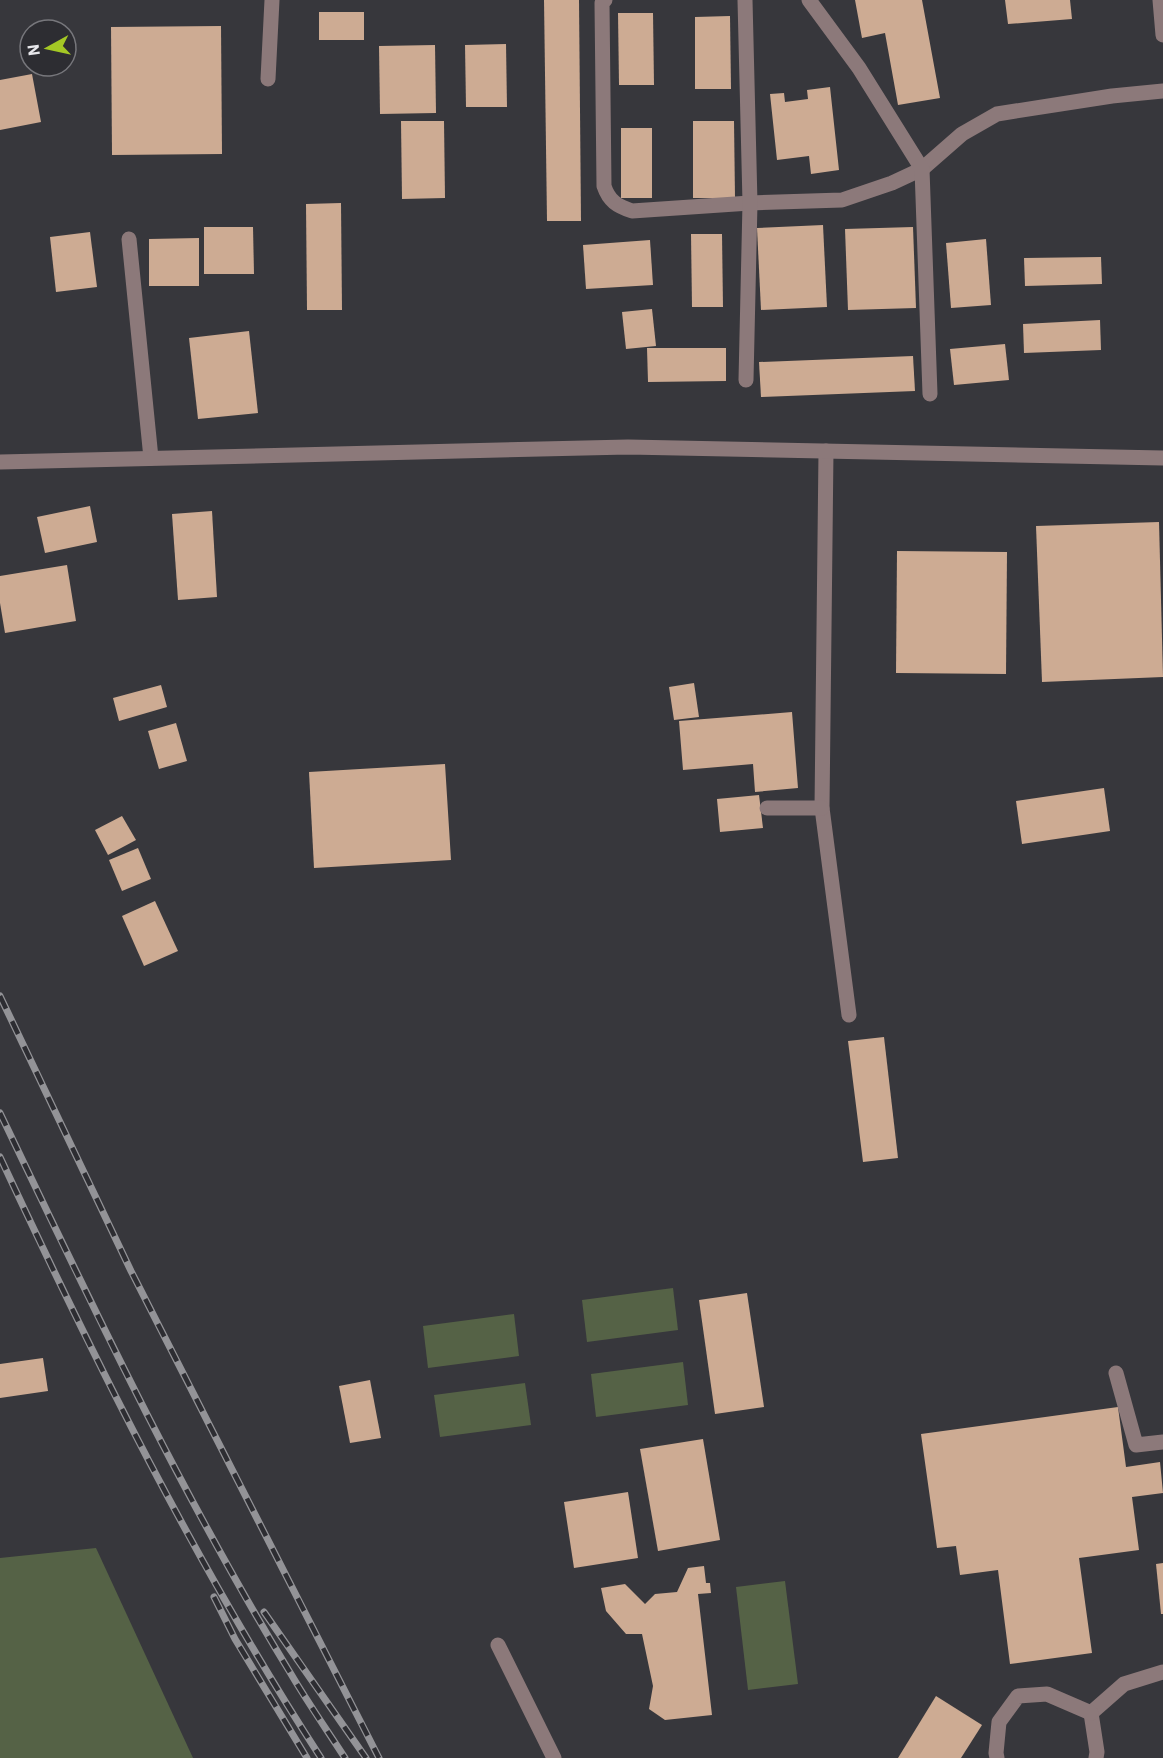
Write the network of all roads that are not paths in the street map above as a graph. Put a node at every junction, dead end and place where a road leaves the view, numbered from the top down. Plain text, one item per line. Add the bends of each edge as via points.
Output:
1 (272, 0) edge
2 (605, 0) edge
3 (745, 0) edge
4 (809, 0) edge
5 (1160, 0) edge
6 (1163, 35) edge
7 (268, 79) dead end
8 (1163, 91) edge
9 (922, 170) junction
10 (750, 203) junction
11 (129, 239) dead end
12 (746, 380) dead end
13 (930, 394) dead end
14 (826, 451) junction
15 (1163, 458) edge
16 (151, 459) junction
17 (0, 462) edge
18 (767, 808) dead end
19 (822, 808) junction
20 (849, 1015) dead end
21 (1116, 1373) dead end
22 (1163, 1442) edge
23 (498, 1645) dead end
24 (1163, 1672) edge
25 (1090, 1713) junction
26 (554, 1758) edge
27 (997, 1758) edge
28 (1096, 1758) edge

1 - 7 street
2 - 10 street via 603,140 604,186 608,196 618,207 632,211
3 - 10 street
4 - 9 street via 859,68
5 - 6 street
8 - 9 street via 997,114 962,134
9 - 10 street via 842,200
9 - 13 street
10 - 12 street
11 - 16 street
14 - 15 street
14 - 16 street via 628,447
14 - 19 street
16 - 17 street
18 - 19 street
19 - 20 street
21 - 22 street via 1136,1445
23 - 26 street
24 - 25 street via 1124,1684
25 - 27 street via 1047,1694 1018,1696 999,1722
25 - 28 street

